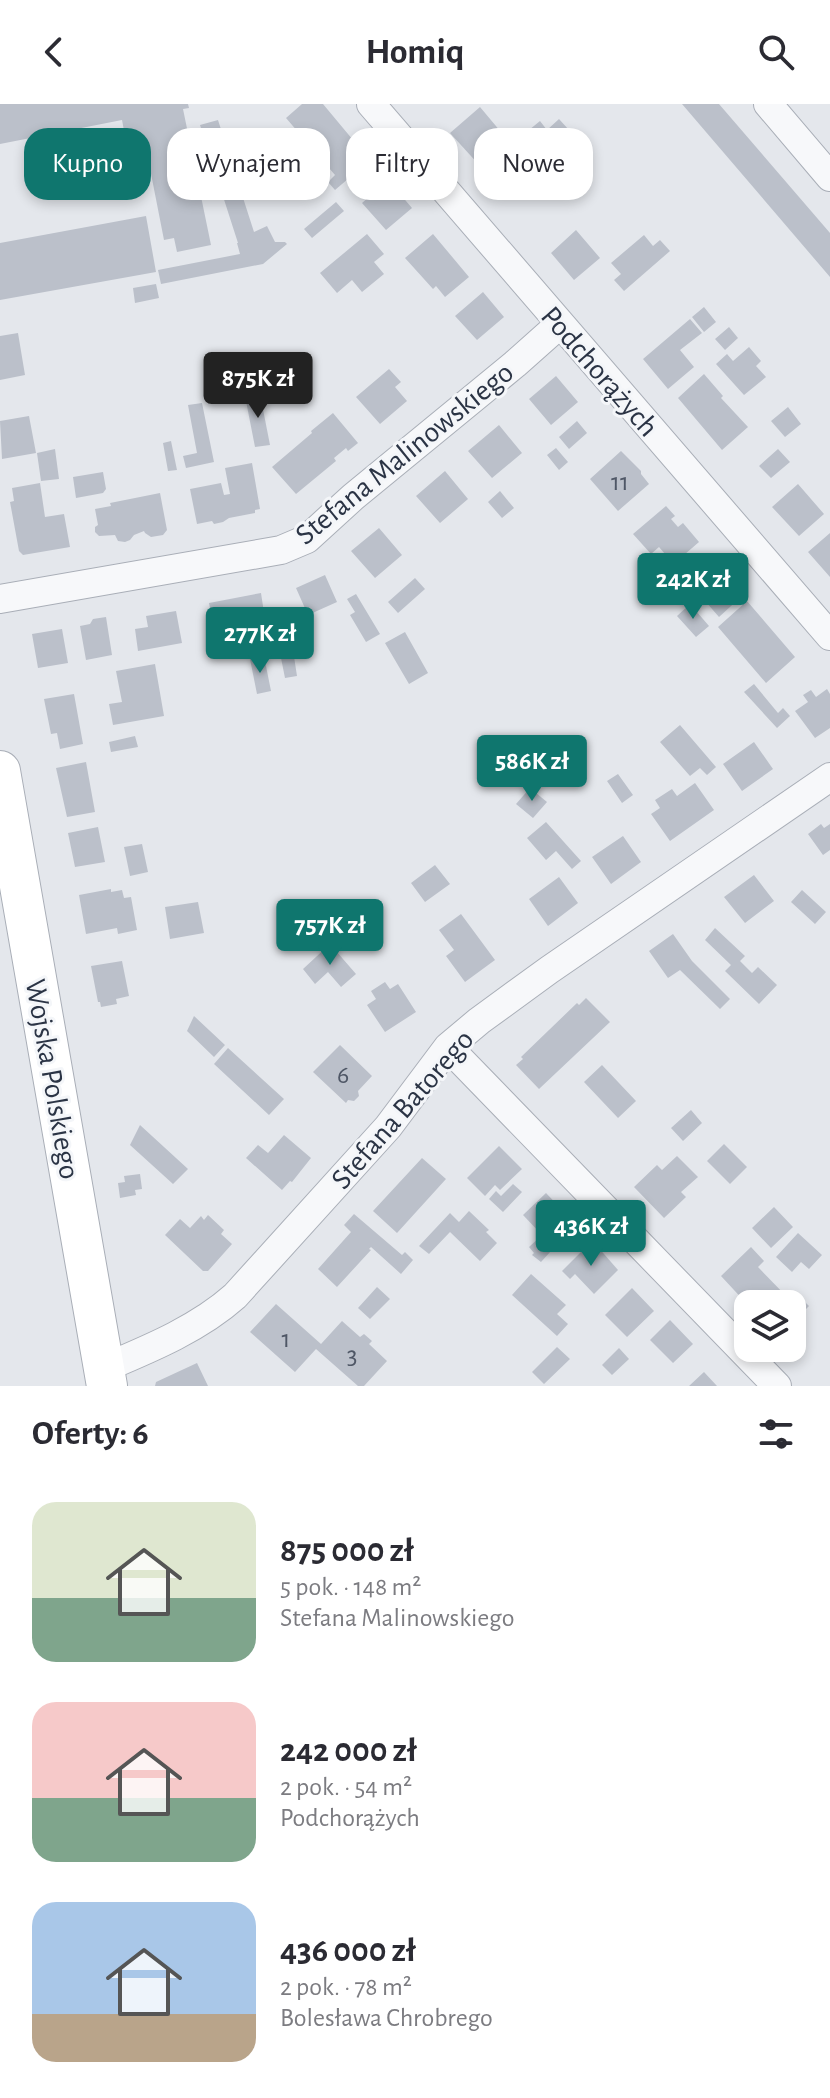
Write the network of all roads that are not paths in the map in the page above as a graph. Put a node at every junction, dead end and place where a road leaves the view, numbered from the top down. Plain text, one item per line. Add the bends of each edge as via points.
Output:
1 (371, 104) edge
2 (768, 104) edge
3 (830, 177) edge
4 (560, 324) junction
5 (0, 599) edge
6 (830, 636) edge
7 (0, 771) edge
8 (830, 777) edge
9 (448, 1047) junction
10 (106, 1377) edge
11 (777, 1386) edge

1 - 4 street, Podchorążych
2 - 3 street
4 - 5 street, Stefana Malinowskiego via 307,539 281,550
4 - 6 street, Podchorążych
7 - 10 main road, Wojska Polskiego
8 - 9 street, Stefana Batorego via 549,970
9 - 10 street, Stefana Batorego via 388,1127 235,1296 219,1311
9 - 11 street

